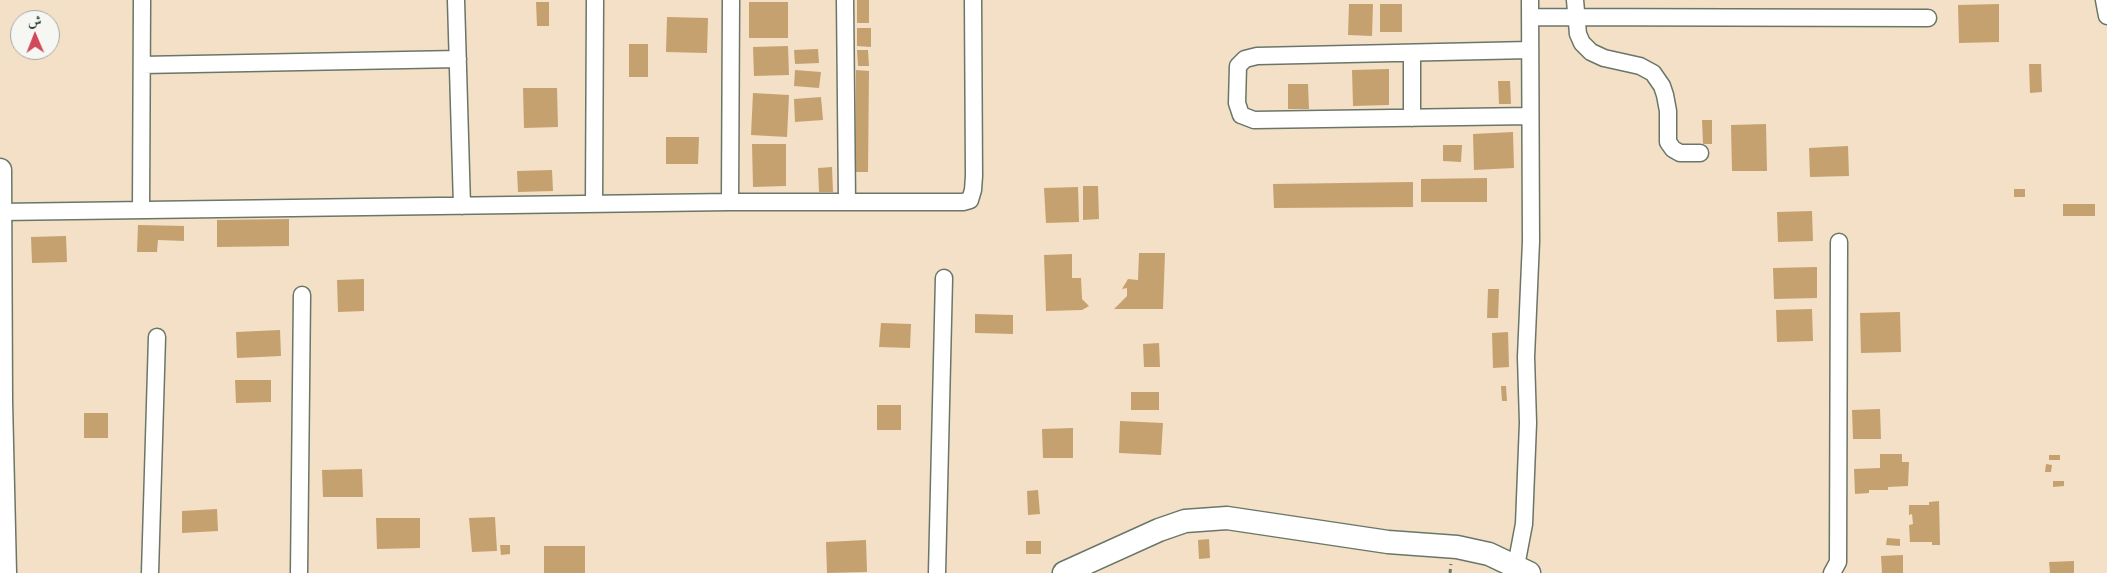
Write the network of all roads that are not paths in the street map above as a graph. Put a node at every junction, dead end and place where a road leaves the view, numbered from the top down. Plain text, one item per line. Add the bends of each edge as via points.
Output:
1 (142, 0) edge
2 (456, 0) edge
3 (595, 0) edge
4 (731, 0) edge
5 (845, 0) edge
6 (973, 0) edge
7 (1530, 0) edge
8 (1575, 0) edge
9 (2104, 0) edge
10 (2107, 16) edge
11 (1530, 17) junction
12 (1575, 17) junction
13 (1928, 18) dead end
14 (1530, 50) junction
15 (1412, 54) junction
16 (458, 59) junction
17 (142, 65) junction
18 (1530, 116) junction
19 (1412, 118) junction
20 (1700, 153) dead end
21 (0, 170) edge
22 (730, 202) junction
23 (847, 202) junction
24 (594, 204) junction
25 (462, 206) junction
26 (141, 210) junction
27 (0, 212) edge
28 (1839, 242) dead end
29 (944, 278) dead end
30 (302, 295) dead end
31 (1, 335) edge
32 (157, 337) dead end
33 (1, 463) edge
34 (1522, 569) edge
35 (5, 572) edge
36 (150, 573) edge
37 (299, 573) edge
38 (937, 573) edge
39 (1064, 573) edge
40 (1832, 573) edge

1 - 17 street
2 - 16 street
3 - 24 street
4 - 22 street
5 - 23 street
6 - 23 street via 974,176 970,200
7 - 11 street
8 - 12 street
9 - 10 street
11 - 12 street
11 - 14 street
12 - 13 street
12 - 20 street via 1582,43 1591,52 1653,73 1665,95 1668,142 1680,153
14 - 15 street
14 - 18 street
15 - 19 street
15 - 19 street via 1257,56 1245,59 1238,66 1237,103 1240,115 1254,120
16 - 17 street
16 - 25 street
17 - 26 street
18 - 19 street
18 - 34 street via 1528,423
21 - 27 street
22 - 23 street
22 - 24 street
24 - 25 street
25 - 26 street
26 - 27 street
27 - 31 street
28 - 40 street via 1838,562
29 - 38 street
30 - 37 street
31 - 33 street
32 - 36 street
33 - 35 street
34 - 39 street via 1489,554 1457,547 1388,542 1228,518 1185,521

